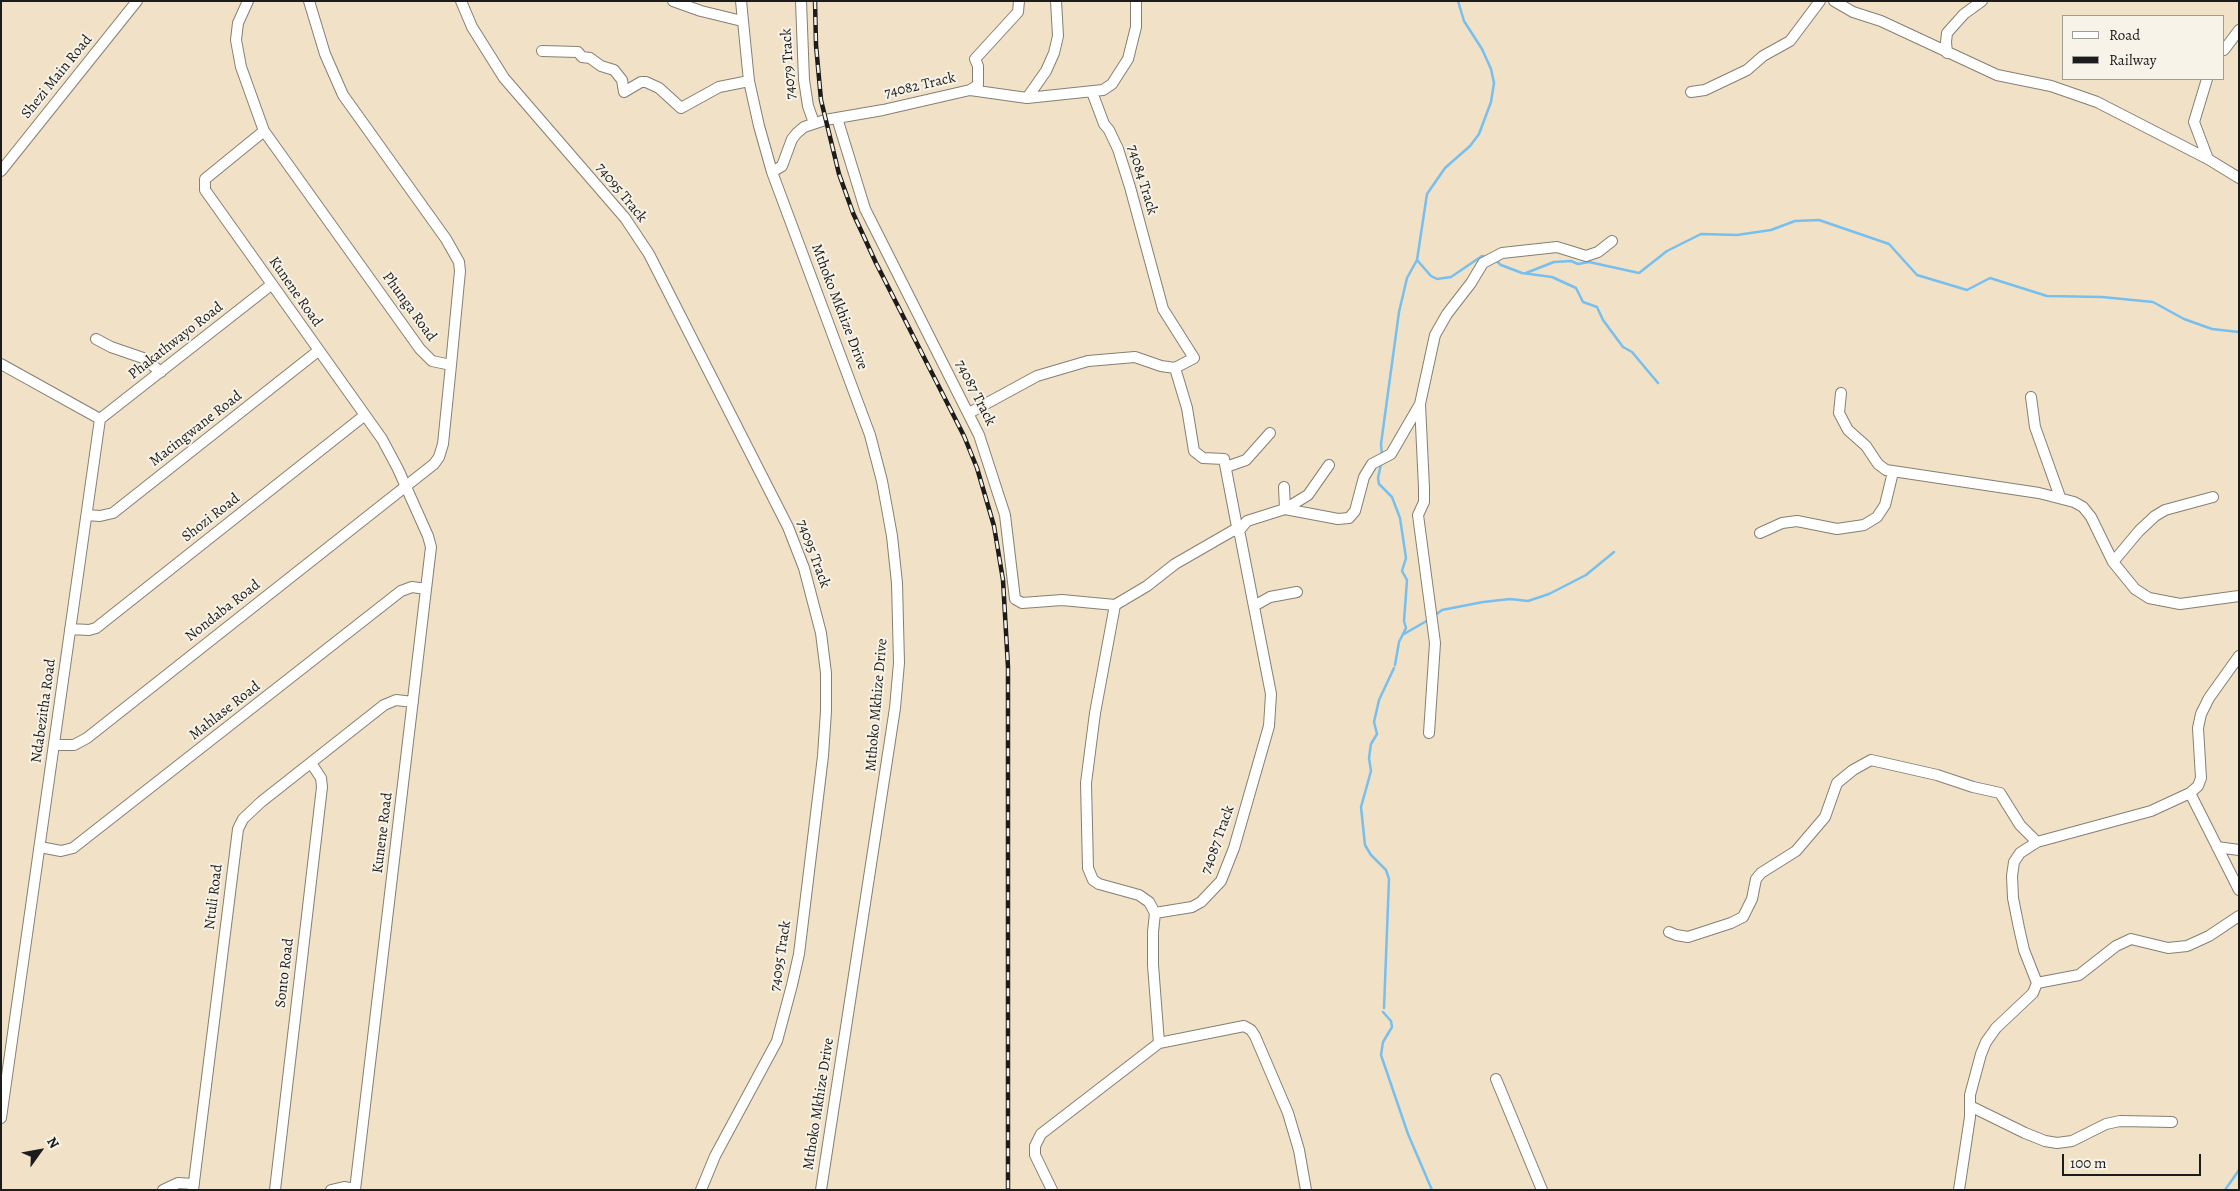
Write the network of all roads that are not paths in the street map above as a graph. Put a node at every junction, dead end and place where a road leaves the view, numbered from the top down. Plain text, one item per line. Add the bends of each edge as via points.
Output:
1 (137, 1) edge
2 (248, 1) edge
3 (309, 1) edge
4 (461, 1) edge
5 (673, 1) edge
6 (741, 1) edge
7 (801, 1) edge
8 (1019, 1) edge
9 (1056, 1) edge
10 (1136, 1) edge
11 (1820, 1) edge
12 (1834, 1) edge
13 (1982, 1) edge
14 (742, 21) junction
15 (2239, 30) edge
16 (2225, 49) edge
17 (542, 52) dead end
18 (1947, 53) junction
19 (2207, 80) edge
20 (749, 81) junction
21 (970, 90) junction
22 (1092, 92) junction
23 (1691, 92) dead end
24 (1027, 98) junction
25 (837, 118) junction
26 (814, 123) junction
27 (264, 131) junction
28 (2208, 159) junction
29 (1, 171) edge
30 (772, 172) junction
31 (2239, 178) edge
32 (1612, 240) dead end
33 (271, 285) junction
34 (96, 339) dead end
35 (318, 351) junction
36 (1, 364) edge
37 (451, 365) junction
38 (1175, 368) junction
39 (161, 372) junction
40 (1841, 393) dead end
41 (2031, 397) dead end
42 (1420, 404) junction
43 (970, 413) junction
44 (365, 415) junction
45 (100, 419) junction
46 (1270, 433) dead end
47 (1328, 465) dead end
48 (1226, 467) junction
49 (1893, 472) junction
50 (405, 486) junction
51 (1284, 486) dead end
52 (2060, 497) junction
53 (2213, 497) dead end
54 (1285, 509) junction
55 (86, 515) junction
56 (1238, 532) junction
57 (1760, 533) dead end
58 (2113, 562) junction
59 (426, 589) junction
60 (1297, 592) dead end
61 (2239, 596) edge
62 (1115, 605) junction
63 (1254, 606) junction
64 (70, 629) junction
65 (2239, 656) edge
66 (413, 702) junction
67 (1429, 733) dead end
68 (54, 744) junction
69 (311, 763) junction
70 (2190, 794) junction
71 (2037, 842) junction
72 (40, 847) junction
73 (2216, 848) junction
74 (2239, 850) edge
75 (2239, 890) edge
76 (1155, 913) junction
77 (2239, 916) edge
78 (1669, 932) dead end
79 (2038, 982) junction
80 (1159, 1043) junction
81 (1496, 1078) dead end
82 (1970, 1106) junction
83 (1, 1118) edge
84 (2172, 1122) dead end
85 (193, 1187) edge
86 (355, 1189) edge
87 (163, 1190) edge
88 (275, 1190) edge
89 (331, 1190) edge
90 (701, 1190) edge
91 (821, 1190) edge
92 (1052, 1190) edge
93 (1306, 1190) edge
94 (1542, 1190) edge
95 (1959, 1190) edge

1 - 29 street, Shezi Main Road
2 - 27 street, Phunga Road via 238,23 236,40 241,67
3 - 37 street, Phunga Road via 343,95 459,262
4 - 90 street, 74095 Track via 472,27 504,78 625,218 649,254 788,527 804,568 821,633 826,673 824,747 799,954 777,1041 715,1156
5 - 14 street
6 - 14 street, Mthoko Mkhize Drive
7 - 26 street, 74079 Track via 804,80
8 - 21 street via 1018,12 975,58 978,84
9 - 24 street via 1058,36 1054,53
10 - 22 street, 74082 Track via 1133,44 1122,69 1112,84 1104,90
11 - 23 street via 1790,41 1763,56 1747,70 1705,90
12 - 18 street
13 - 18 street via 1957,20 1947,33
14 - 20 street, Mthoko Mkhize Drive
15 - 16 street
17 - 20 street via 578,52 614,70 622,80 624,92 646,82 681,108 719,86
18 - 28 street via 1996,75 2051,86 2096,102
19 - 28 street via 2194,122
20 - 30 street, Mthoko Mkhize Drive
21 - 24 street, 74082 Track
21 - 25 street, 74082 Track
22 - 24 street, 74082 Track
22 - 38 street, 74084 Track via 1104,124 1110,130 1130,187 1163,309 1194,358
25 - 26 street, 74082 Track
25 - 43 street, 74087 Track via 864,209
26 - 30 street, 74082 Track via 797,133 782,166
27 - 33 street, Kunene Road via 210,175 204,184 211,201
27 - 37 street, Phunga Road via 420,349 432,361
28 - 31 street
30 - 91 street, Mthoko Mkhize Drive via 870,435 892,536 898,600 899,663 895,708
32 - 42 street via 1598,252 1586,256 1557,247 1502,253 1483,263 1435,336
33 - 35 street, Kunene Road
33 - 39 street, Phakathwayo Road
34 - 39 street via 143,358
35 - 44 street, Kunene Road
35 - 55 street, Macingwane Road via 113,513
36 - 45 street
37 - 50 street via 439,456 434,464
38 - 43 street via 1135,357 1088,361 1037,376
38 - 48 street via 1188,408 1194,451 1203,458 1224,459
39 - 45 street, Phakathwayo Road
40 - 49 street via 1839,413 1848,430 1866,446 1882,468
41 - 52 street via 2035,427
42 - 54 street via 1391,454 1372,464 1364,478 1355,511 1349,518 1338,519
42 - 67 street via 1424,502 1418,515 1435,643
43 - 62 street, 74087 Track via 1005,516 1015,598 1022,603 1062,600
44 - 50 street, Kunene Road via 389,451
44 - 64 street, Shozi Road via 96,628
45 - 55 street, Ndabezitha Road
46 - 48 street via 1246,460
47 - 54 street via 1308,495
48 - 56 street, 74087 Track
49 - 52 street
49 - 57 street via 1885,505 1877,517 1864,525 1836,529 1797,521 1782,523
50 - 59 street, Kunene Road via 431,547
50 - 68 street, Nondaba Road via 87,738 74,745
51 - 54 street
52 - 58 street via 2083,507
53 - 58 street via 2165,510 2155,516
54 - 56 street via 1247,521
55 - 64 street, Ndabezitha Road
56 - 62 street via 1234,530 1175,564
56 - 63 street, 74087 Track
58 - 61 street via 2135,589 2149,598 2180,604
59 - 66 street, Kunene Road
59 - 72 street, Mahlase Road via 412,587 402,591 73,848 61,851
60 - 63 street via 1270,597
62 - 76 street via 1086,782 1088,868 1093,880 1140,895
63 - 76 street, 74087 Track via 1271,707 1269,726 1234,848 1222,881 1201,902 1182,910
64 - 68 street, Ndabezitha Road
65 - 70 street via 2201,714 2198,728 2201,778
66 - 69 street, Ntuli Road via 396,700 384,705
66 - 86 street, Kunene Road
68 - 72 street, Ndabezitha Road
69 - 85 street, Ntuli Road via 247,814 238,829
69 - 88 street, Sonto Road via 321,778 322,787
70 - 71 street via 2151,810
70 - 73 street
71 - 78 street via 2020,825 2000,793 1871,760 1837,783 1825,817 1796,851 1756,879 1743,917 1688,937
71 - 79 street via 2020,853 2014,862 2012,876 2024,950
72 - 83 street, Ndabezitha Road
73 - 74 street
73 - 75 street
76 - 80 street via 1153,965
77 - 79 street via 2187,946 2168,948 2130,939 2079,975
79 - 82 street via 2033,993 2006,1017 1986,1042 1970,1095
80 - 92 street via 1037,1140 1035,1155
80 - 93 street via 1234,1027 1244,1026 1251,1030 1288,1113 1300,1150
81 - 94 street
82 - 84 street via 2025,1133 2057,1142 2072,1141 2106,1124 2120,1121
82 - 95 street
85 - 87 street via 178,1183
86 - 89 street

